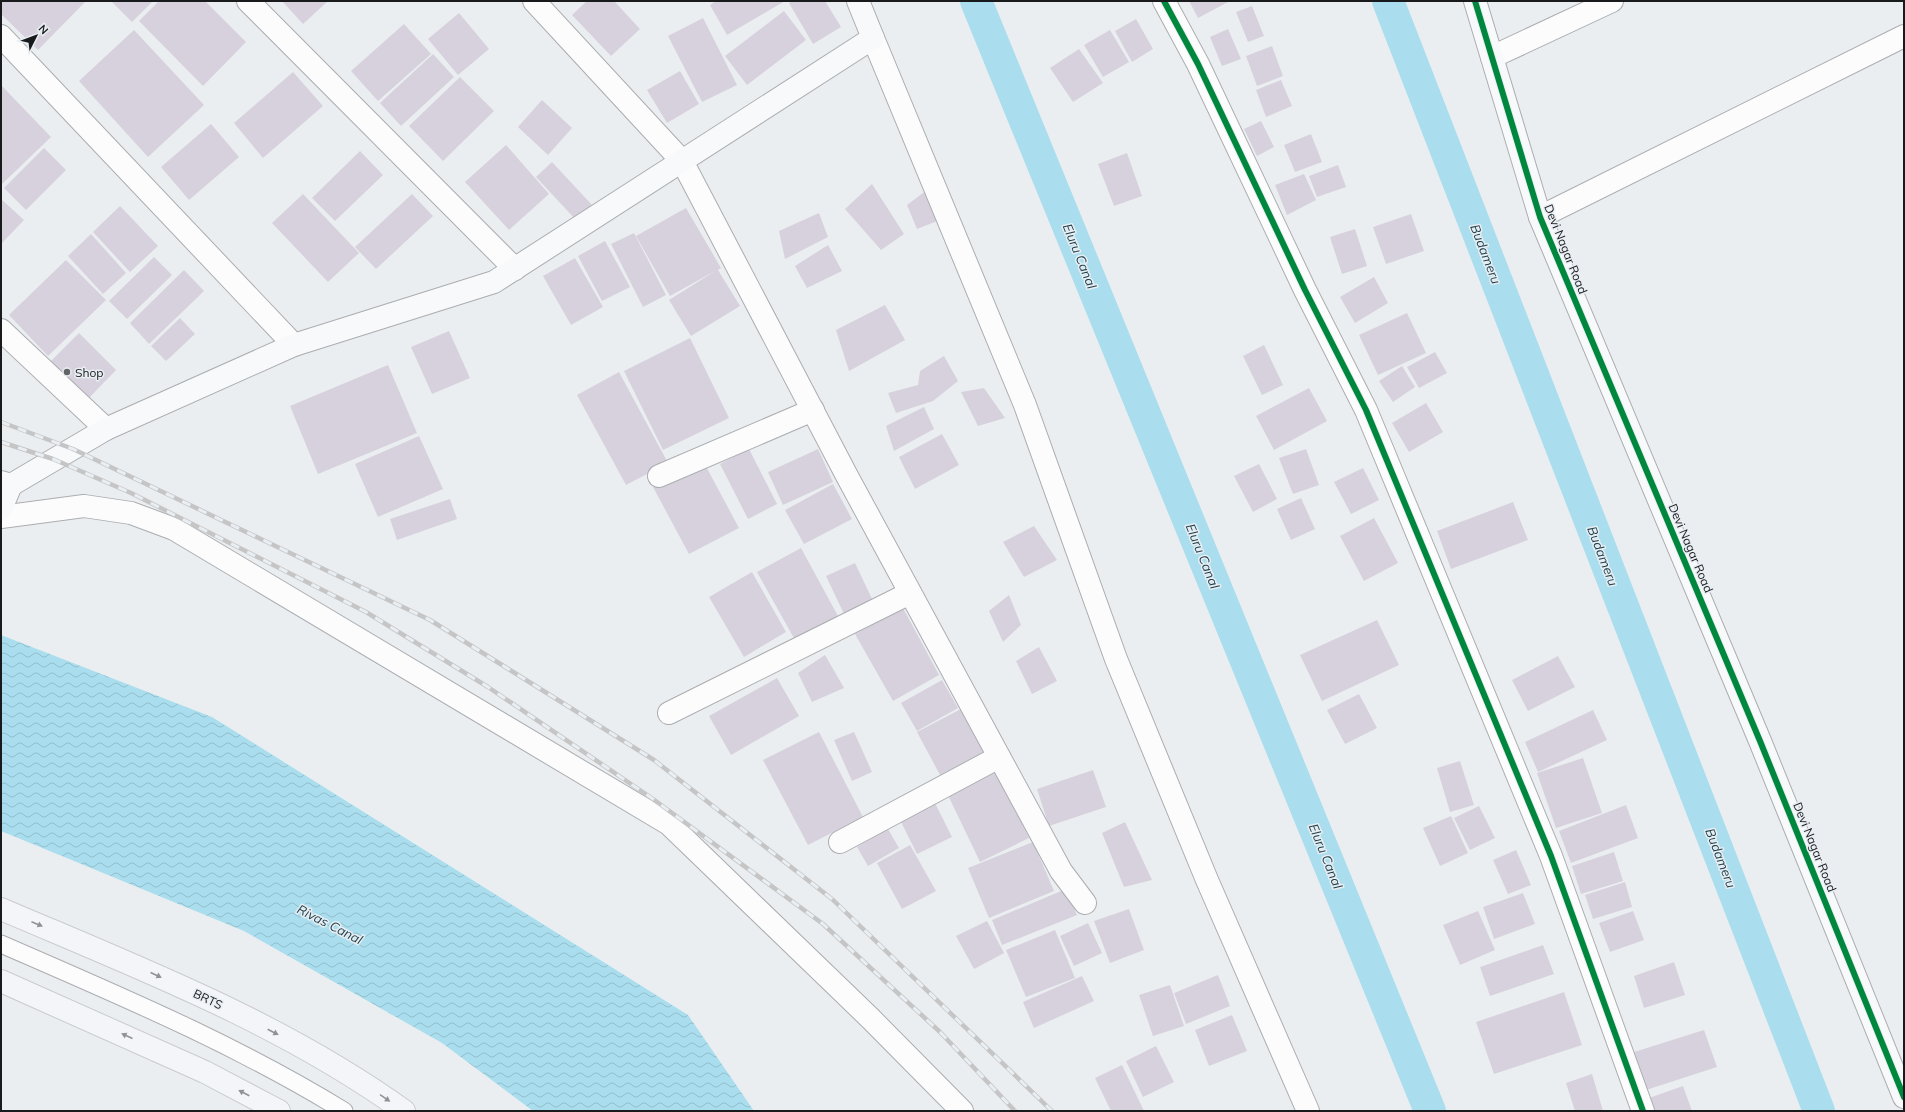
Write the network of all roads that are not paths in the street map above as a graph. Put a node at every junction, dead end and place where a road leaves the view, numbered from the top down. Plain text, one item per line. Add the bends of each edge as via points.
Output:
1 (248, 1) edge
2 (534, 1) edge
3 (858, 1) edge
4 (1164, 1) edge
5 (1475, 1) edge
6 (1612, 1) edge
7 (1, 36) edge
8 (1904, 36) edge
9 (873, 38) junction
10 (1492, 57) junction
11 (682, 161) junction
12 (1540, 217) junction
13 (515, 269) junction
14 (1, 330) edge
15 (294, 345) junction
16 (813, 410) junction
17 (106, 429) junction
18 (659, 476) dead end
19 (6, 483) edge
20 (1, 509) edge
21 (1, 517) edge
22 (910, 593) junction
23 (669, 712) dead end
24 (999, 757) junction
25 (840, 842) dead end
26 (1085, 903) dead end
27 (1, 909) edge
28 (1, 944) edge
29 (1, 982) edge
30 (1904, 1097) edge
31 (279, 1111) edge
32 (344, 1111) edge
33 (404, 1111) edge
34 (962, 1111) edge
35 (1308, 1111) edge
36 (1643, 1111) edge

1 - 13 street
2 - 11 street
3 - 9 street
4 - 36 street via 1198,64 1305,290 1366,410 1551,856
5 - 10 street, Devi Nagar Road
6 - 10 street
7 - 15 street
8 - 12 street
9 - 11 street
9 - 35 street via 1025,405 1116,659 1207,880
10 - 12 street, Devi Nagar Road
11 - 13 street
11 - 16 street
12 - 30 street, Devi Nagar Road via 1760,741
13 - 15 street via 494,282
14 - 17 street
15 - 17 street
16 - 18 street
16 - 22 street
17 - 19 street
19 - 20 street
21 - 34 street via 84,506 131,513 174,529 669,824
22 - 23 street
22 - 24 street
24 - 25 street
24 - 26 street via 1061,871
27 -> 33 main road, BRTS via 234,1011 313,1053
28 - 32 lane via 219,1041 295,1081
31 -> 29 main road via 205,1072

